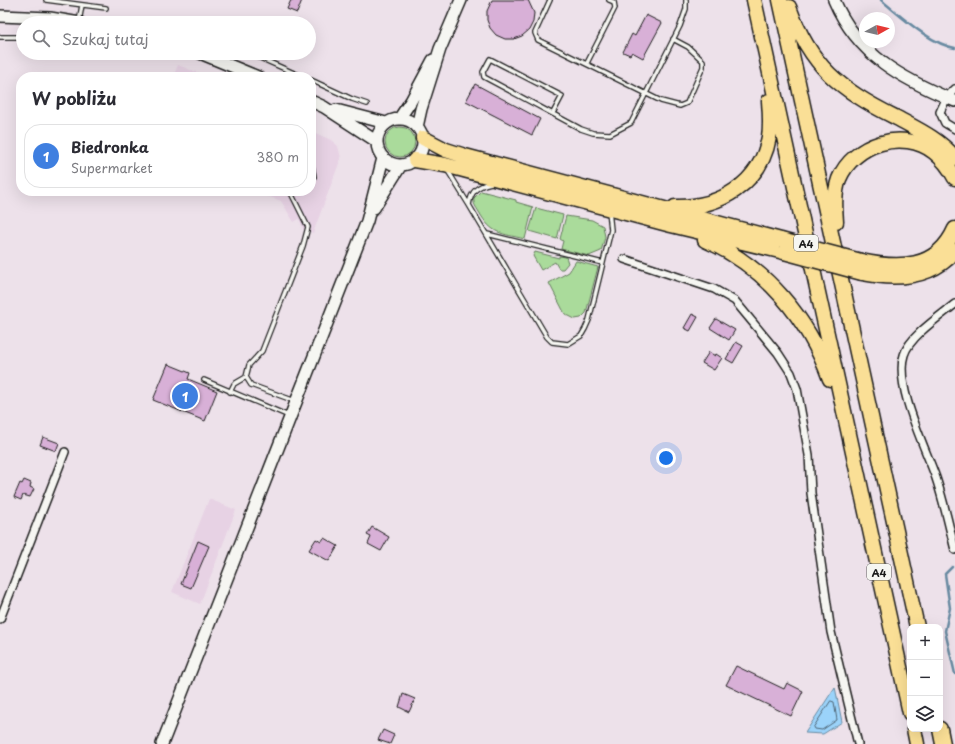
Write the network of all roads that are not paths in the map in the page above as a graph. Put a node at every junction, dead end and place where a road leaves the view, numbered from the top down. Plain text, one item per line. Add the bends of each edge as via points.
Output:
1 (46, 0) edge
2 (461, 0) edge
3 (550, 0) edge
4 (609, 0) edge
5 (686, 0) edge
6 (754, 0) edge
7 (780, 0) edge
8 (786, 0) edge
9 (834, 0) edge
10 (82, 5) junction
11 (106, 8) dead end
12 (0, 16) edge
13 (80, 16) edge
14 (16, 17) edge
15 (0, 36) edge
16 (16, 37) edge
17 (673, 39) junction
18 (440, 49) junction
19 (766, 54) junction
20 (227, 60) edge
21 (264, 60) edge
22 (587, 63) junction
23 (235, 72) edge
24 (291, 72) edge
25 (316, 82) edge
26 (955, 89) edge
27 (646, 93) junction
28 (951, 99) edge
29 (316, 103) edge
30 (367, 104) dead end
31 (324, 107) junction
32 (553, 113) junction
33 (399, 118) junction
34 (386, 123) junction
35 (955, 129) edge
36 (420, 132) junction
37 (376, 141) junction
38 (383, 158) junction
39 (955, 158) edge
40 (415, 160) junction
41 (401, 165) junction
42 (445, 165) junction
43 (955, 178) edge
44 (501, 181) junction
45 (293, 196) edge
46 (641, 203) junction
47 (469, 205) junction
48 (608, 208) junction
49 (366, 221) junction
50 (671, 225) junction
51 (955, 229) edge
52 (487, 234) junction
53 (783, 246) junction
54 (955, 251) edge
55 (624, 259) dead end
56 (603, 263) junction
57 (862, 267) junction
58 (840, 276) junction
59 (955, 304) edge
60 (246, 377) junction
61 (204, 380) dead end
62 (230, 392) junction
63 (295, 401) junction
64 (289, 416) junction
65 (848, 431) junction
66 (65, 452) dead end
67 (955, 550) edge
68 (0, 619) edge
69 (916, 624) edge
70 (907, 699) edge
71 (915, 732) edge
72 (941, 732) edge
73 (162, 744) edge
74 (858, 744) edge
75 (917, 744) edge
76 (943, 744) edge

1 - 10 lane
2 - 18 street
3 - 22 lane via 534,33 538,40
4 - 22 lane via 614,2 616,8
5 - 17 lane via 686,9
6 - 19 highway, A4
7 - 58 highway, A4
8 - 39 highway via 798,31 808,48 832,78 870,104 927,134
9 - 28 street via 853,33 879,60 902,77
10 - 11 lane
10 - 13 lane
12 - 14 street
15 - 16 lane
17 - 27 lane
17 - 27 lane via 703,61 703,67 687,103 680,106 670,104
18 - 33 street
18 - 36 street via 421,109
19 - 46 highway via 769,138 762,157 748,179 727,196 703,205 671,207
19 - 65 highway, A4
20 - 23 street
21 - 24 lane
22 - 27 lane
25 - 30 lane
26 - 28 street
27 - 32 lane via 631,124 610,134 593,133
28 - 35 street via 940,112 945,123
29 - 31 street
31 - 34 street
31 - 37 street
32 - 32 lane via 484,77 483,72 490,58 562,96
33 - 34 street
33 - 36 street via 409,120
34 - 37 street
36 - 40 street via 422,150
36 - 46 highway via 446,150
37 - 38 street
38 - 41 street via 391,164
38 - 49 street
40 - 41 street
40 - 42 highway
41 - 49 street
42 - 44 highway
42 - 47 lane
43 - 58 highway via 934,152 914,143 896,141 879,144 856,156 844,170 837,185 835,207
44 - 47 lane via 482,185 474,191 470,196
44 - 48 highway
45 - 60 lane via 308,227 262,351 249,365
46 - 53 highway
47 - 52 lane
48 - 50 highway
48 - 56 lane via 611,230
49 - 63 street
50 - 53 highway
50 - 65 highway via 735,255 764,278 789,304 818,349
51 - 57 highway via 941,250 919,263
52 - 56 lane
52 - 56 lane via 552,342 568,344 581,336 589,320
53 - 57 highway, bridge
54 - 57 highway via 938,266 914,276 891,277
55 - 74 street via 714,289 735,301 778,353 791,373 797,389 809,455 811,493 831,632
58 - 69 highway, A4
59 - 67 street via 916,337 903,356 902,371 915,424 936,478
60 - 62 lane via 234,384
60 - 63 lane via 251,385
61 - 62 lane
62 - 64 lane
63 - 64 street
64 - 73 street
65 - 70 highway, A4
66 - 68 street
71 - 75 highway
72 - 76 highway

